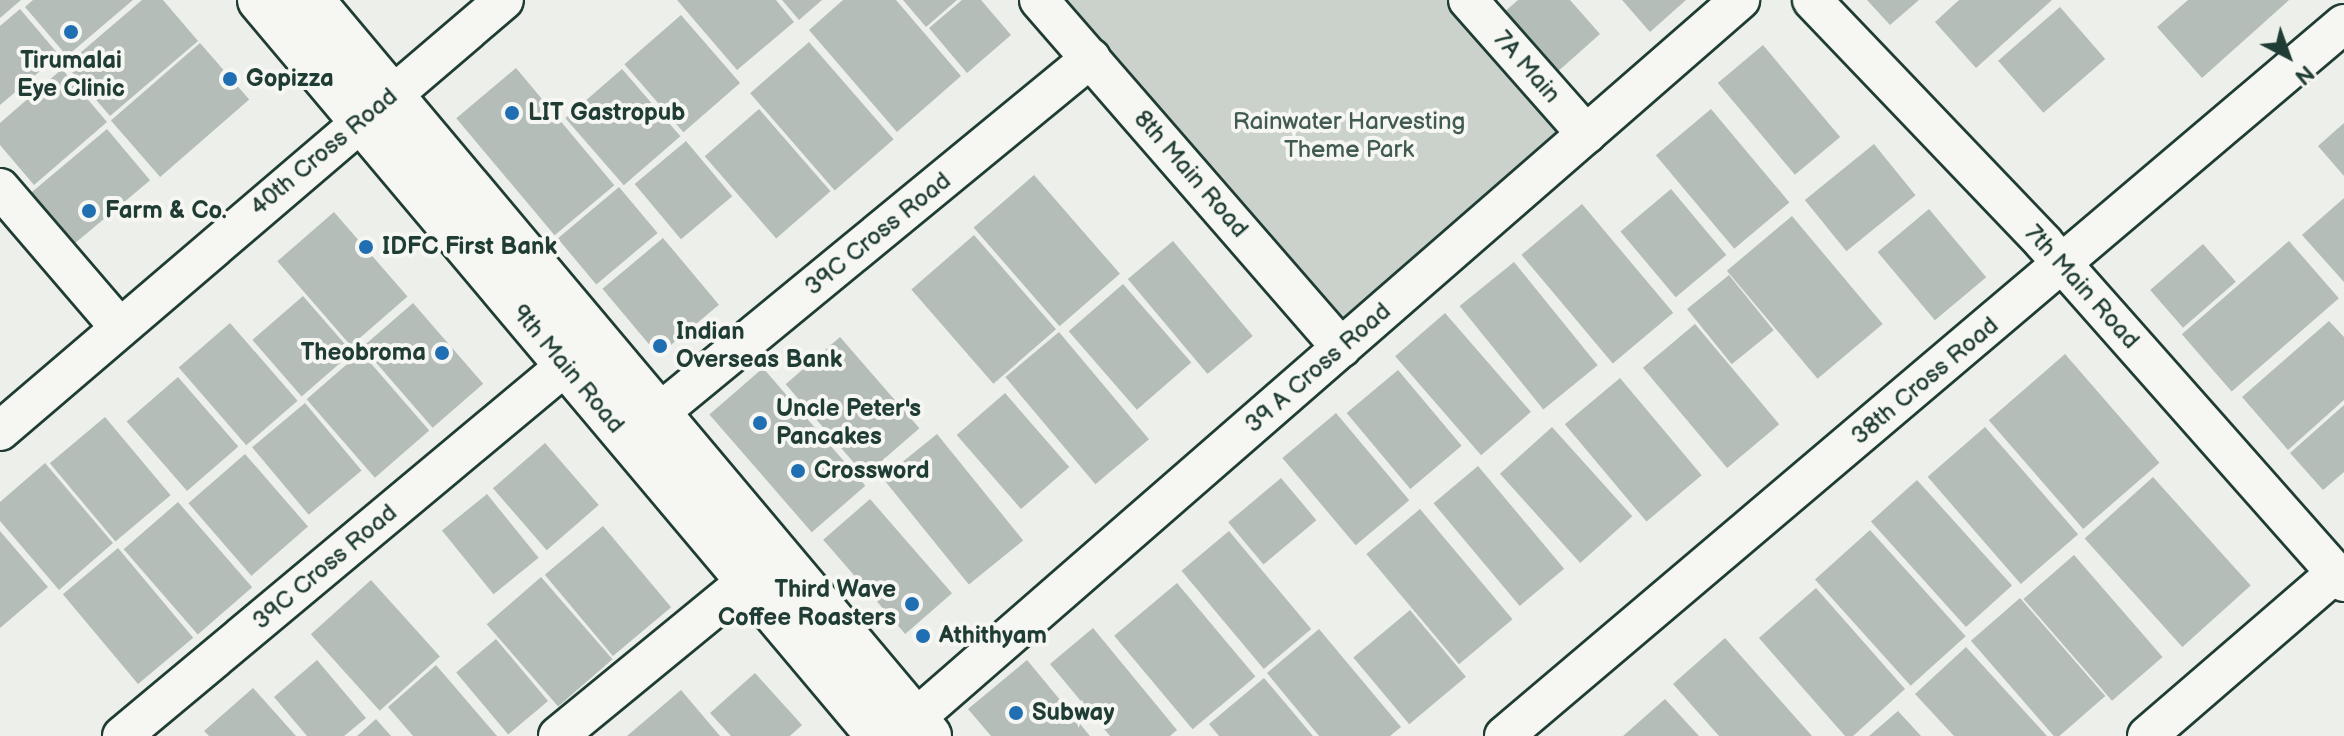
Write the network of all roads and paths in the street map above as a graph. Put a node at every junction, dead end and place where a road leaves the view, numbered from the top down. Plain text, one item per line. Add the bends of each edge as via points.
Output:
1 (260, 0) edge
2 (311, 0) edge
3 (504, 0) edge
4 (1039, 0) edge
5 (1468, 0) edge
6 (1740, 0) edge
7 (1812, 0) edge
8 (2344, 24) edge
9 (1091, 58) junction
10 (377, 107) junction
11 (1586, 134) junction
12 (0, 188) edge
13 (2063, 265) junction
14 (119, 327) junction
15 (1341, 348) junction
16 (564, 367) junction
17 (661, 412) junction
18 (0, 431) edge
19 (627, 439) junction
20 (2340, 578) edge
21 (748, 580) junction
22 (904, 732) edge
23 (122, 736) edge
24 (558, 736) edge
25 (1504, 736) edge
26 (2147, 736) edge

1 - 10 main road, 9th Main Road
2 - 10 main road, 9th Main Road
3 - 10 street, 40th Cross Road
4 - 9 street, 8th Main Road
5 - 11 street, 7A Main
6 - 11 street, 39 A Cross Road
7 - 13 street, 7th Main Road
8 - 13 street, 38th Cross Road
9 - 15 street, 8th Main Road
9 - 17 street, 39C Cross Road
10 - 14 street, 40th Cross Road
10 - 16 main road, 9th Main Road
10 - 17 main road, 9th Main Road
11 - 15 street, 39 A Cross Road
12 - 14 street
13 - 20 street, 7th Main Road
13 - 25 street, 38th Cross Road
14 - 18 street, 40th Cross Road
15 - 22 street, 39 A Cross Road
16 - 19 main road, 9th Main Road
16 - 23 street, 39C Cross Road
17 - 19 street, 39C Cross Road
17 - 22 main road, 9th Main Road
19 - 21 main road, 9th Main Road
20 - 26 street
21 - 22 main road, 9th Main Road
21 - 24 street

